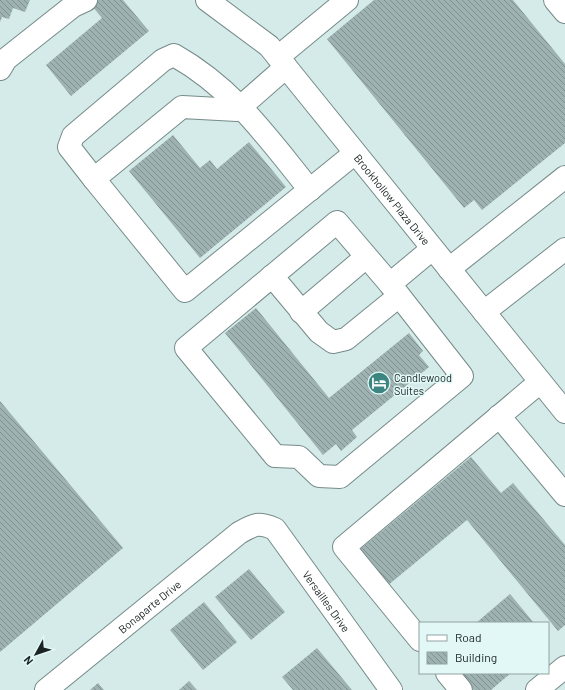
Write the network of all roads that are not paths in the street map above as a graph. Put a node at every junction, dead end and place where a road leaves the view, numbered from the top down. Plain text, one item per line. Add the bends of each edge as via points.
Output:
1 (86, 0) edge
2 (207, 0) edge
3 (347, 0) edge
4 (555, 0) edge
5 (565, 12) edge
6 (282, 62) junction
7 (0, 69) edge
8 (241, 106) junction
9 (355, 153) junction
10 (565, 176) edge
11 (94, 179) junction
12 (310, 190) junction
13 (432, 249) junction
14 (565, 249) edge
15 (366, 257) junction
16 (449, 269) junction
17 (272, 276) junction
18 (394, 290) junction
19 (301, 312) junction
20 (484, 312) junction
21 (540, 382) junction
22 (565, 412) edge
23 (499, 416) junction
24 (565, 495) edge
25 (254, 525) joint
26 (419, 639) edge
27 (565, 667) edge
28 (448, 674) edge
29 (46, 690) edge
30 (391, 690) edge
31 (461, 690) edge
32 (537, 690) edge

1 - 7 street via 73,6 6,59
2 - 6 street, Brookhollow Plaza Drive via 269,46
3 - 6 street
4 - 5 street
6 - 8 street
6 - 9 street, Brookhollow Plaza Drive
8 - 11 street via 237,110 182,107
8 - 11 street via 192,65 174,55 163,60 73,136 69,147
8 - 12 street
9 - 12 street
9 - 13 street, Brookhollow Plaza Drive
10 - 16 street
11 - 12 street via 185,291
13 - 16 street, Brookhollow Plaza Drive
13 - 18 street
14 - 20 street
15 - 17 street via 337,222
15 - 18 street
15 - 19 street
16 - 20 street, Brookhollow Plaza Drive
17 - 18 street via 186,348 275,456 299,457 319,476 340,477 462,376
17 - 19 street
18 - 19 street via 346,339 333,342 319,332
20 - 21 street, Brookhollow Plaza Drive
21 - 22 street, Brookhollow Plaza Drive
21 - 23 street
23 - 24 street
23 - 26 street via 344,547
25 - 29 street, Bonaparte Drive via 239,532
25 - 30 street, Versailles Drive via 261,524 275,529
27 - 32 street
28 - 31 street

